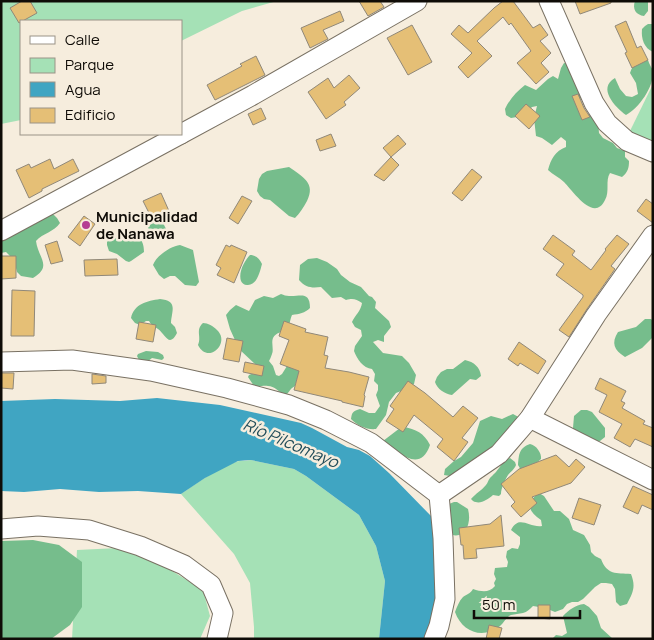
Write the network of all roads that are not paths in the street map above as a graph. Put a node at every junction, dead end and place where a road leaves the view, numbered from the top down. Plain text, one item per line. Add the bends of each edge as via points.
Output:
1 (417, 1) edge
2 (549, 1) edge
3 (182, 133) edge
4 (179, 135) edge
5 (653, 152) edge
6 (1, 231) edge
7 (653, 235) edge
8 (1, 362) edge
9 (530, 418) junction
10 (653, 480) edge
11 (438, 495) junction
12 (1, 529) edge
13 (217, 639) edge
14 (434, 639) edge

1 - 3 street
2 - 5 street via 594,103 607,124 627,141
4 - 6 street
7 - 9 street via 596,315
8 - 11 street via 72,360 152,371 289,405 371,443
9 - 10 street
9 - 11 street via 499,454
11 - 14 street via 445,599
12 - 13 street via 38,526 89,530 140,546 184,565 211,585 223,612

